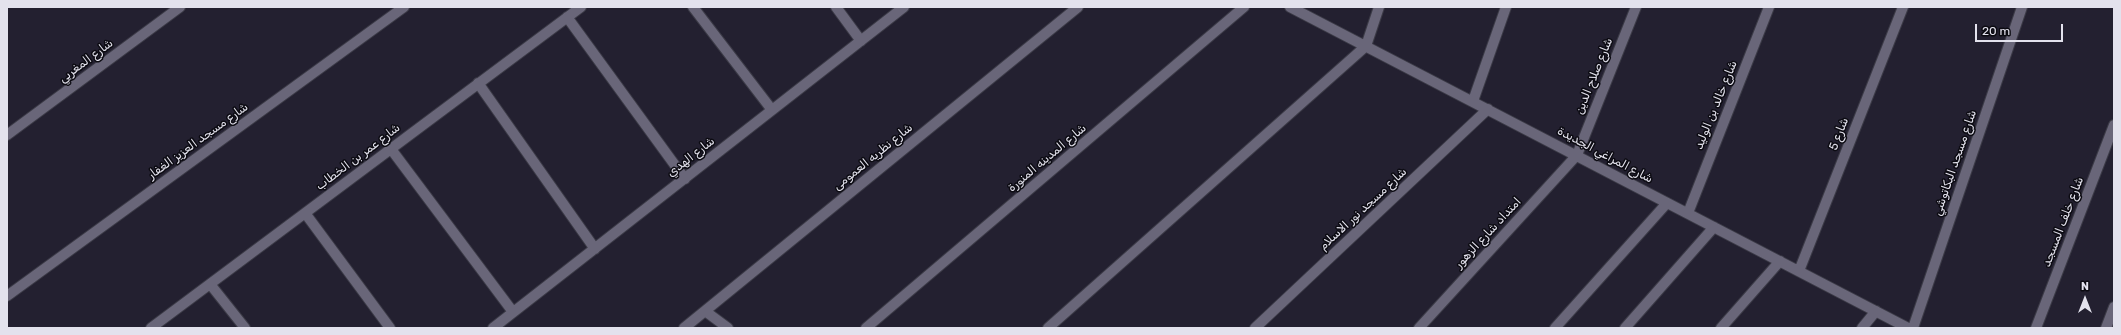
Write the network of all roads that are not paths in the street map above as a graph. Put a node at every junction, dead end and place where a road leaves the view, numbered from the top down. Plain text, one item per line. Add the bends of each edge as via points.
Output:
1 (180, 7) edge
2 (404, 7) edge
3 (580, 7) edge
4 (693, 7) edge
5 (836, 7) edge
6 (904, 7) edge
7 (1078, 7) edge
8 (1244, 7) edge
9 (1290, 7) edge
10 (1379, 7) edge
11 (1506, 7) edge
12 (1636, 7) edge
13 (1769, 7) edge
14 (1903, 7) edge
15 (2022, 7) edge
16 (567, 17) junction
17 (861, 41) junction
18 (1366, 46) junction
19 (478, 83) junction
20 (1473, 101) junction
21 (1488, 109) junction
22 (772, 110) junction
23 (2114, 125) edge
24 (7, 135) edge
25 (390, 149) junction
26 (1577, 155) junction
27 (685, 179) junction
28 (1667, 202) junction
29 (305, 213) junction
30 (1688, 213) junction
31 (1714, 227) junction
32 (595, 249) junction
33 (1780, 261) junction
34 (1799, 271) junction
35 (210, 284) junction
36 (7, 296) edge
37 (2114, 307) edge
38 (705, 311) junction
39 (1876, 311) junction
40 (513, 312) junction
41 (150, 328) edge
42 (245, 328) edge
43 (390, 328) edge
44 (493, 328) edge
45 (684, 328) edge
46 (728, 328) edge
47 (866, 328) edge
48 (1048, 328) edge
49 (1255, 328) edge
50 (1419, 328) edge
51 (1555, 328) edge
52 (1626, 328) edge
53 (1721, 328) edge
54 (1862, 328) edge
55 (1908, 328) edge
56 (1913, 328) edge
57 (2036, 328) edge
58 (2106, 328) edge

1 - 24 street, شارع المغربي
2 - 36 street, شارع مسجد العزيز الغفار
3 - 16 street, شارع عمر بن الخطاب
4 - 22 street
5 - 17 street
6 - 17 street, شارع الهدي
7 - 38 street, شارع نظريه العمومى
8 - 47 street, شارع المدينه المنورة
9 - 18 street, شارع المراغي الجديدة
10 - 18 street
11 - 20 street
12 - 26 street, شارع صلاح الدين
13 - 30 street, شارع خالد بن الوليد
14 - 34 street, شارع 5
15 - 56 street, شارع مسجد البكاتوشي
16 - 19 street, شارع عمر بن الخطاب
16 - 27 street
17 - 22 street, شارع الهدي
18 - 20 street, شارع المراغي الجديدة
18 - 48 street
19 - 25 street, شارع عمر بن الخطاب
19 - 32 street
20 - 21 street, شارع المراغي الجديدة
21 - 26 street, شارع المراغي الجديدة
21 - 49 street, شارع مسجد نور الاسلام
22 - 27 street, شارع الهدي
23 - 57 street, شارع خلف المسجد
25 - 29 street, شارع عمر بن الخطاب
25 - 40 street
26 - 28 street, شارع المراغي الجديدة
26 - 50 street, امتداد شارع الزهور
27 - 32 street, شارع الهدي
28 - 30 street, شارع المراغي الجديدة
28 - 51 street
29 - 35 street, شارع عمر بن الخطاب
29 - 43 street
30 - 31 street, شارع المراغي الجديدة
31 - 33 street, شارع المراغي الجديدة
31 - 52 street
32 - 40 street, شارع الهدي
33 - 34 street, شارع المراغي الجديدة
33 - 53 street
34 - 39 street, شارع المراغي الجديدة
35 - 41 street, شارع عمر بن الخطاب
35 - 42 street
37 - 58 street
38 - 45 street, شارع نظريه العمومى
38 - 46 street
39 - 54 street
39 - 55 street, شارع المراغي الجديدة
40 - 44 street, شارع الهدي

